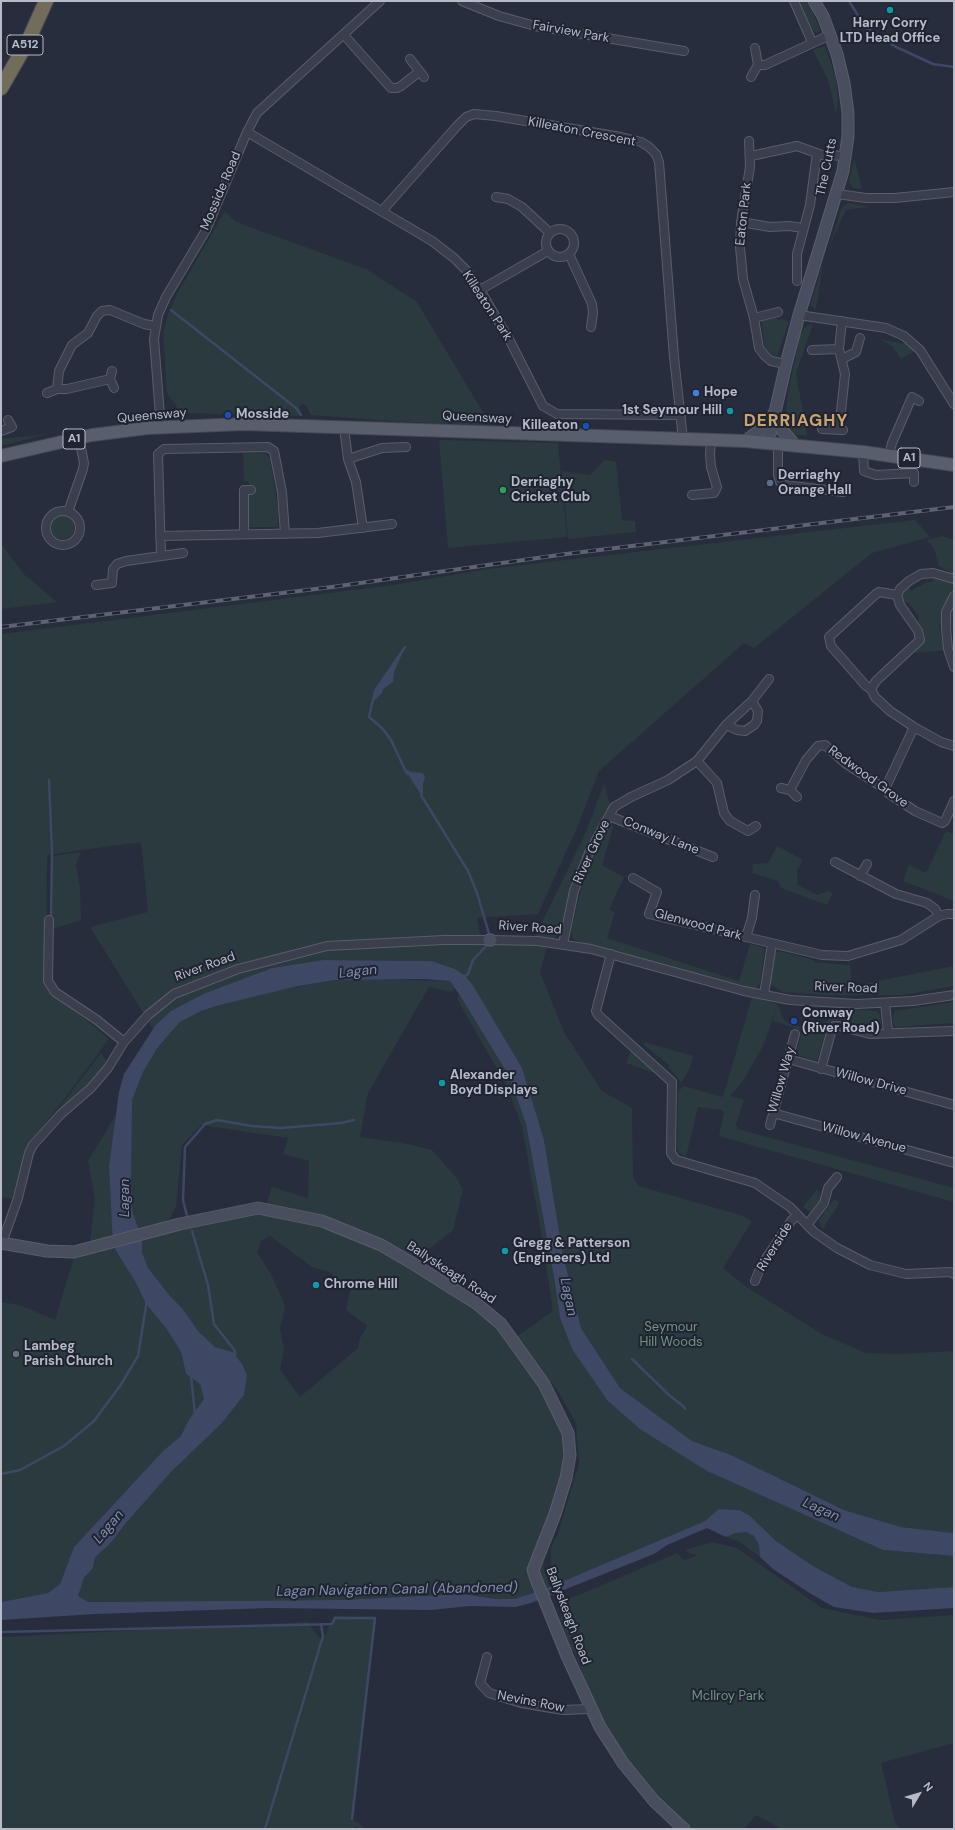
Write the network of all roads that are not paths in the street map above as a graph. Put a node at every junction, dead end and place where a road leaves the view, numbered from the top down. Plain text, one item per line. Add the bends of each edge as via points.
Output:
1 (46, 1) edge
2 (380, 1) edge
3 (462, 1) edge
4 (794, 1) edge
5 (814, 1) edge
6 (344, 35) junction
7 (830, 35) junction
8 (812, 42) junction
9 (755, 48) dead end
10 (684, 51) dead end
11 (410, 59) dead end
12 (758, 64) junction
13 (751, 76) dead end
14 (1, 88) edge
15 (247, 132) junction
16 (749, 141) dead end
17 (818, 153) junction
18 (751, 156) junction
19 (846, 156) junction
20 (954, 192) edge
21 (837, 194) junction
22 (496, 197) dead end
23 (382, 211) junction
24 (741, 222) junction
25 (803, 228) junction
26 (550, 233) junction
27 (548, 251) junction
28 (569, 254) junction
29 (797, 281) dead end
30 (480, 290) junction
31 (778, 312) dead end
32 (799, 315) junction
33 (754, 318) junction
34 (842, 321) junction
35 (155, 326) junction
36 (591, 327) dead end
37 (860, 338) dead end
38 (840, 349) junction
39 (812, 350) dead end
40 (842, 359) junction
41 (786, 364) junction
42 (112, 371) dead end
43 (110, 379) junction
44 (114, 388) dead end
45 (58, 389) junction
46 (47, 393) dead end
47 (919, 401) dead end
48 (954, 404) edge
49 (680, 415) junction
50 (774, 416) junction
51 (8, 420) dead end
52 (161, 428) junction
53 (344, 428) junction
54 (822, 429) dead end
55 (1, 431) edge
56 (79, 438) junction
57 (683, 439) junction
58 (711, 440) junction
59 (745, 441) junction
60 (773, 443) junction
61 (794, 444) junction
62 (406, 447) dead end
63 (863, 452) junction
64 (889, 455) junction
65 (1, 456) edge
66 (348, 459) junction
67 (954, 465) edge
68 (914, 482) dead end
69 (250, 490) dead end
70 (843, 492) dead end
71 (692, 495) dead end
72 (68, 512) junction
73 (392, 524) dead end
74 (363, 528) junction
75 (244, 534) junction
76 (285, 534) junction
77 (160, 536) junction
78 (183, 553) dead end
79 (161, 556) junction
80 (954, 579) edge
81 (96, 585) dead end
82 (897, 595) junction
83 (954, 596) edge
84 (954, 667) edge
85 (769, 679) dead end
86 (871, 689) junction
87 (752, 701) junction
88 (726, 725) junction
89 (914, 727) junction
90 (954, 746) edge
91 (698, 761) junction
92 (781, 788) dead end
93 (886, 789) junction
94 (790, 790) junction
95 (797, 797) dead end
96 (954, 801) edge
97 (609, 816) junction
98 (756, 826) dead end
99 (713, 857) dead end
100 (835, 862) dead end
101 (867, 864) dead end
102 (860, 876) junction
103 (633, 878) dead end
104 (755, 895) dead end
105 (954, 914) edge
106 (939, 916) junction
107 (48, 920) dead end
108 (746, 937) junction
109 (563, 944) junction
110 (772, 944) junction
111 (611, 954) junction
112 (764, 995) junction
113 (954, 995) edge
114 (885, 1003) junction
115 (954, 1031) edge
116 (888, 1032) junction
117 (795, 1034) dead end
118 (124, 1042) junction
119 (788, 1059) junction
120 (821, 1069) junction
121 (954, 1105) edge
122 (773, 1113) junction
123 (770, 1125) dead end
124 (954, 1163) edge
125 (837, 1177) dead end
126 (797, 1215) junction
127 (807, 1225) junction
128 (2, 1243) edge
129 (954, 1274) edge
130 (755, 1281) dead end
131 (488, 1657) dead end
132 (590, 1709) junction
133 (684, 1829) edge

1 - 14 highway, A512 via 29,39
2 - 6 street, Mosside Road
3 - 10 street, Fairview Park via 499,16 535,26
4 - 8 street
5 - 7 main road, The Cutts
6 - 11 street via 391,88 401,86 421,74
6 - 15 street, Mosside Road via 257,113
7 - 8 street
7 - 19 main road, The Cutts via 844,83 848,113
8 - 12 street via 765,65
9 - 12 street
12 - 13 street
15 - 23 street, Killeaton Park
15 - 35 street, Mosside Road via 213,216 166,297
16 - 18 street, Eaton Park
17 - 18 street via 798,146
17 - 19 street
17 - 25 street via 810,205
18 - 24 street, Eaton Park
19 - 21 main road, The Cutts
20 - 21 street via 895,198
21 - 32 main road, The Cutts
22 - 26 street via 508,199 522,207
23 - 30 street, Killeaton Park via 432,241 454,258 468,272
23 - 49 street, Killeaton Crescent via 457,126 466,117 474,114 621,137 641,142 649,147 659,162
24 - 25 street via 770,227
24 - 33 street, Eaton Park via 743,279
25 - 29 street via 797,254
26 - 27 street via 546,239
26 - 28 street via 563,228 571,233 574,242
27 - 28 street via 560,257
27 - 30 street
28 - 36 street via 592,304
30 - 49 street, Killeaton Park via 510,341 543,406 557,414
31 - 33 street
32 - 34 street
32 - 41 main road, The Cutts
33 - 41 street, Eaton Park via 761,352 772,361
34 - 38 street
34 - 48 street via 886,328 904,336 920,350
35 - 45 street via 110,310 102,311 88,332 72,344 59,371
35 - 52 street, Mosside Road
37 - 40 street via 856,352
38 - 39 street
38 - 40 street
40 - 54 street via 845,374 842,430
41 - 50 main road, The Cutts
42 - 43 street
43 - 44 street
43 - 45 street
45 - 46 street
47 - 64 street via 912,397
49 - 57 street, Killeaton Crescent
50 - 59 main road via 766,426
50 - 60 main road, The Cutts
50 - 61 main road
51 - 55 street via 12,427
52 - 53 main road, Queensway / A1 via 244,424
52 - 56 main road, Queensway / A1
53 - 57 main road, Queensway / A1
53 - 66 street
56 - 65 main road, Queensway / A1
56 - 72 street via 84,463
57 - 58 main road, Queensway / A1
58 - 59 main road, Queensway / A1
58 - 71 street via 711,467 717,487 714,493
59 - 60 main road, Queensway / A1
60 - 61 main road, Queensway / A1
60 - 70 street via 778,475 784,485
61 - 63 main road, Queensway / A1
62 - 66 street via 382,448
63 - 64 main road, Queensway / A1
63 - 68 street via 864,471 876,475 914,473
64 - 67 main road, Queensway / A1
66 - 74 street via 356,482
69 - 75 street via 244,490
72 - 72 street via 78,521 79,532 69,544 58,544 47,534 47,523 53,514
73 - 74 street
74 - 76 street
75 - 76 street
75 - 77 street
76 - 77 street via 282,492 274,451 268,448 176,448 164,449 158,454
77 - 79 street
78 - 79 street
79 - 81 street via 118,564 113,569 112,583
80 - 82 street via 933,573 921,574 909,581
82 - 86 street via 900,605 918,631 920,640 876,681
82 - 86 street via 879,592 829,637 831,646
83 - 84 street via 946,612 948,649
85 - 87 street, River Grove
86 - 89 street via 875,697 890,712
87 - 88 street, River Grove
87 - 88 street via 758,711 754,725 745,730 737,730
88 - 91 street, River Grove
89 - 90 street
89 - 93 street
91 - 97 street, River Grove via 668,780 630,797 614,807
91 - 98 street via 716,783 724,813 730,821 748,831
92 - 94 street
93 - 94 street, Redwood Grove via 845,763 825,745 818,746 806,760
93 - 96 street, Redwood Grove via 915,811 942,823 945,822
94 - 95 street
97 - 99 street, Conway Lane
97 - 109 street, River Grove via 589,853 574,891
100 - 102 street
101 - 102 street
102 - 106 street via 896,894 927,902
103 - 108 street, Glenwood Park via 657,892 649,914
104 - 108 street
105 - 106 street
106 - 110 street, Glenwood Park via 901,940 848,956 822,955
107 - 118 street via 48,981 55,992
108 - 110 street, Glenwood Park
109 - 111 street, River Road
109 - 118 street, River Road via 538,941 444,940 327,946 238,969 174,994 148,1016
110 - 112 street
111 - 112 street, River Road
111 - 126 street via 596,1010 598,1015 672,1082 671,1153 676,1160 755,1183 790,1207
112 - 114 street, River Road via 832,1003
113 - 114 street, River Road
114 - 116 street
115 - 116 street
116 - 120 street via 870,1034 834,1026
117 - 119 street, Willow Way
118 - 128 street, River Road via 108,1068 91,1088 61,1114 33,1145
119 - 120 street, Willow Drive
119 - 122 street, Willow Way
120 - 121 street, Willow Drive
122 - 123 street, Willow Way
122 - 124 street, Willow Avenue
125 - 127 street via 828,1188 824,1203
126 - 127 street
126 - 130 street, Riverside via 761,1266
127 - 129 street via 836,1248 870,1265 906,1274
128 - 132 main road, Ballyskeagh Road via 47,1251 74,1252 180,1224 258,1208 322,1220 381,1245 477,1304 501,1324 544,1384 568,1433 570,1456 566,1478 533,1570
131 - 132 street, Nevins Row via 480,1683 489,1693 521,1703 563,1710
132 - 133 main road, Ballyskeagh Road via 623,1763 654,1801

